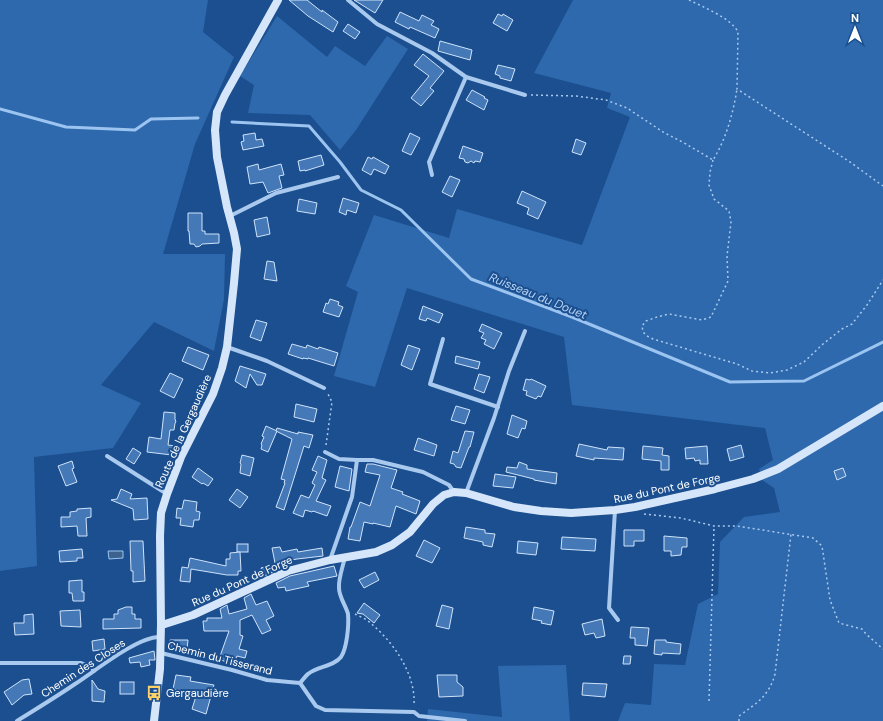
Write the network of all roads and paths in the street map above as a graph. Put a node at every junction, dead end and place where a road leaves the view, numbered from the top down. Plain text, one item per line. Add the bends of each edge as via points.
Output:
1 (278, 0) edge
2 (348, 0) edge
3 (689, 0) edge
4 (466, 77) junction
5 (736, 89) junction
6 (525, 95) joint
7 (713, 160) junction
8 (432, 175) dead end
9 (338, 177) dead end
10 (883, 186) edge
11 (230, 216) junction
12 (883, 280) edge
13 (525, 331) dead end
14 (443, 339) dead end
15 (227, 347) junction
16 (324, 388) joint
17 (883, 406) edge
18 (498, 407) junction
19 (325, 452) joint
20 (107, 456) dead end
21 (357, 460) junction
22 (454, 492) junction
23 (466, 493) junction
24 (167, 494) junction
25 (635, 507) junction
26 (615, 510) junction
27 (714, 526) junction
28 (792, 534) junction
29 (345, 558) junction
30 (330, 560) junction
31 (348, 614) junction
32 (618, 620) dead end
33 (161, 624) junction
34 (161, 637) junction
35 (883, 649) edge
36 (160, 653) junction
37 (0, 663) edge
38 (94, 671) junction
39 (300, 684) junction
40 (709, 700) dead end
41 (414, 712) junction
42 (17, 721) edge
43 (154, 721) edge
44 (465, 721) edge
45 (739, 721) edge

1 - 11 street, Route de la Gergaudière via 217,112 217,157
2 - 4 street via 377,24 432,53
3 - 5 path via 736,27
4 - 6 street
4 - 8 street via 429,162
5 - 7 path via 734,106 722,143
5 - 10 path
6 - 7 path via 576,96 606,100 627,108
7 - 12 path via 709,185 714,199 729,211 731,222 727,256 728,281 711,317 702,320 669,314 657,317 646,321 642,326 647,336 752,371 770,373 787,370 804,362 823,344 852,324
9 - 11 street via 276,193
11 - 15 street, Route de la Gergaudière via 237,249
13 - 18 street
14 - 18 street via 430,384
15 - 16 street via 267,361
15 - 24 street, Route de la Gergaudière via 213,394 181,458
16 - 19 path via 332,402
17 - 25 street, Rue du Pont de Forge via 778,469 753,479
18 - 23 street
19 - 21 street via 339,459
20 - 24 street
21 - 22 street via 373,460 423,472 450,485
21 - 30 street via 352,497
22 - 23 street, Rue du Pont de Forge
22 - 29 street, Rue du Pont de Forge via 444,495 410,532 392,545 376,552
23 - 26 street, Rue du Pont de Forge via 541,511 571,513
24 - 33 street, Route de la Gergaudière via 161,513
25 - 26 street, Rue du Pont de Forge
25 - 27 path via 646,515 681,518
26 - 32 street via 609,608
27 - 28 path via 736,526
27 - 40 path
28 - 35 path via 813,538 822,546 830,600 839,623 862,629
28 - 45 path via 772,685 763,698 739,716
29 - 30 street, Rue du Pont de Forge
29 - 31 street via 338,588
30 - 33 street, Rue du Pont de Forge via 288,571 193,614
31 - 39 street via 346,645 341,657 332,664 308,673
31 - 41 path via 368,620 390,642 407,668 415,698
33 - 34 street, Route de la Gergaudière
34 - 36 street, Route de la Gergaudière
34 - 38 street, Chemin des Closes via 148,639 128,648
36 - 39 street, Chemin du Tisserand via 267,680
36 - 43 street, Route de la Gergaudière
37 - 38 street via 81,663
38 - 42 street, Chemin des Closes
39 - 41 street via 316,706 325,710
41 - 44 street via 419,716

